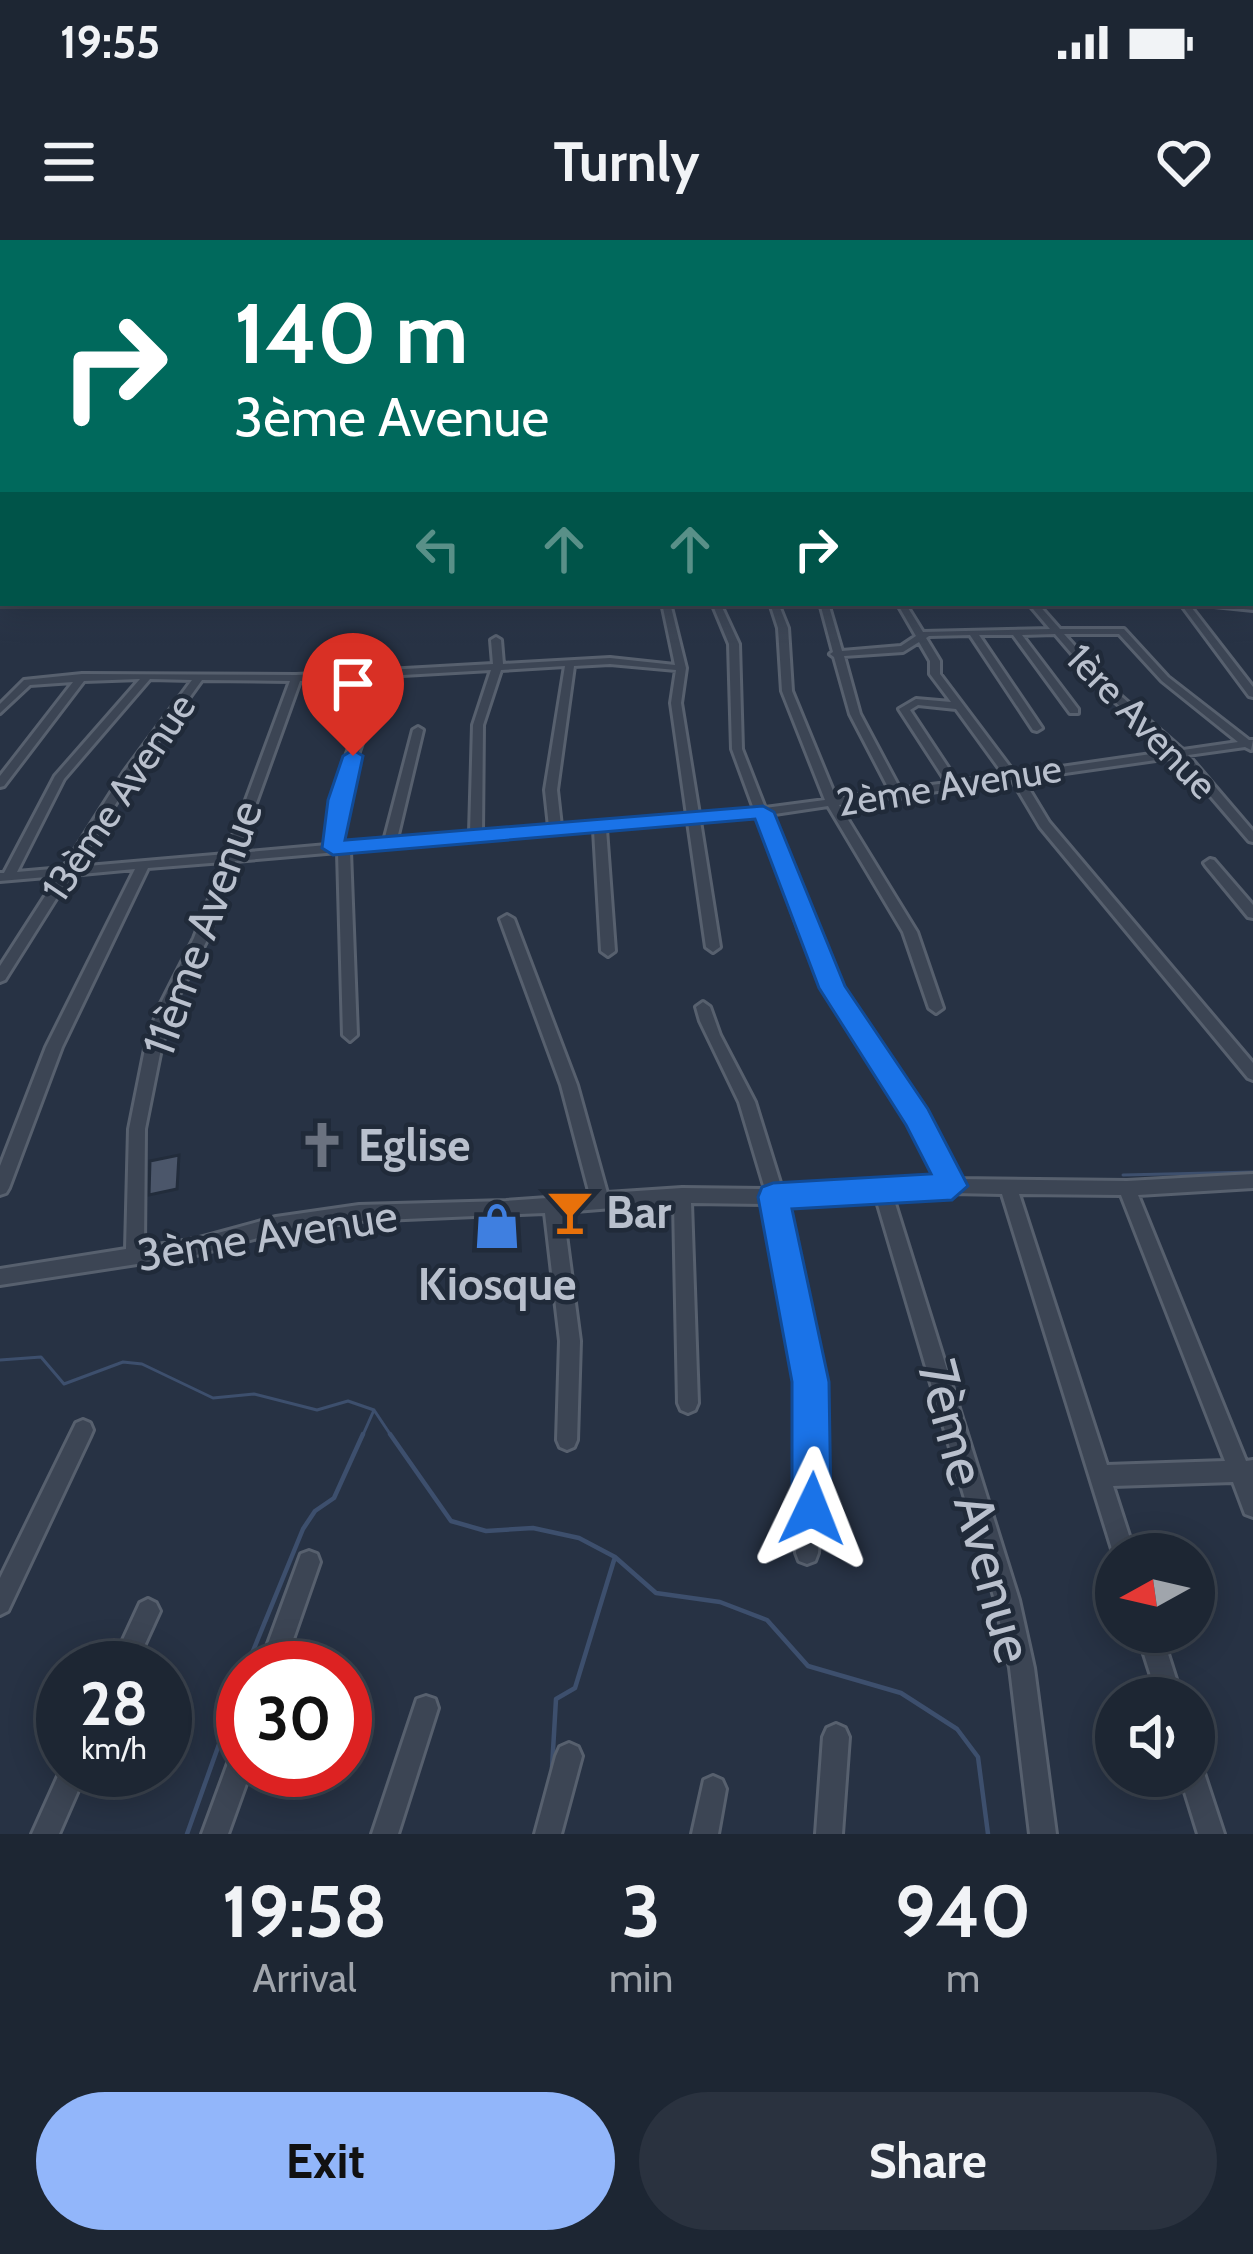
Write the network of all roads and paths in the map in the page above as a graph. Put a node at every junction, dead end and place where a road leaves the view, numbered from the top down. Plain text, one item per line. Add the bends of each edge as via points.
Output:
1 (667, 606) edge
2 (717, 606) edge
3 (775, 606) edge
4 (825, 606) edge
5 (903, 606) edge
6 (1035, 606) edge
7 (1186, 606) edge
8 (974, 634) junction
9 (1017, 634) junction
10 (1059, 634) junction
11 (918, 636) junction
12 (496, 640) dead end
13 (835, 654) junction
14 (570, 662) junction
15 (498, 664) junction
16 (681, 668) junction
17 (383, 669) junction
18 (82, 677) junction
19 (147, 677) junction
20 (296, 678) junction
21 (198, 679) junction
22 (1253, 694) edge
23 (959, 706) junction
24 (0, 710) edge
25 (1074, 711) dead end
26 (1037, 728) dead end
27 (418, 730) dead end
28 (1252, 745) edge
29 (1179, 752) junction
30 (1012, 775) junction
31 (0, 784) edge
32 (954, 785) junction
33 (898, 796) junction
34 (833, 804) junction
35 (763, 812) junction
36 (691, 819) junction
37 (600, 825) junction
38 (555, 828) junction
39 (476, 833) junction
40 (1253, 838) edge
41 (390, 842) junction
42 (339, 847) junction
43 (230, 857) junction
44 (145, 863) junction
45 (1210, 863) dead end
46 (67, 873) junction
47 (4, 877) edge
48 (1253, 914) edge
49 (507, 919) dead end
50 (713, 947) dead end
51 (608, 951) dead end
52 (0, 976) edge
53 (703, 1007) dead end
54 (936, 1008) dead end
55 (350, 1035) dead end
56 (1253, 1075) edge
57 (1253, 1181) edge
58 (952, 1186) junction
59 (0, 1187) edge
60 (1008, 1187) junction
61 (1127, 1188) junction
62 (883, 1193) junction
63 (682, 1195) junction
64 (773, 1197) junction
65 (600, 1200) junction
66 (553, 1205) junction
67 (135, 1256) junction
68 (0, 1277) edge
69 (688, 1403) dead end
70 (83, 1430) dead end
71 (566, 1440) dead end
72 (1246, 1472) edge
73 (1099, 1476) junction
74 (1253, 1506) edge
75 (1117, 1533) edge
76 (807, 1553) dead end
77 (309, 1562) dead end
78 (0, 1603) edge
79 (148, 1611) dead end
80 (134, 1641) edge
81 (281, 1641) edge
82 (426, 1708) dead end
83 (836, 1737) dead end
84 (569, 1756) dead end
85 (713, 1789) dead end
86 (62, 1797) edge
87 (228, 1797) edge
88 (1200, 1797) edge
89 (45, 1834) edge
90 (215, 1834) edge
91 (385, 1834) edge
92 (548, 1834) edge
93 (705, 1834) edge
94 (829, 1834) edge
95 (1043, 1834) edge
96 (1211, 1834) edge

1 - 16 street
2 - 35 street via 734,644 737,749
3 - 34 street via 784,628 785,686
4 - 13 street
5 - 11 street
6 - 10 street, 1ère Avenue
7 - 22 street
8 - 9 street
8 - 11 street
8 - 26 street
9 - 10 street
9 - 25 street
10 - 28 street via 1125,632 1165,679
10 - 29 street, 1ère Avenue via 1111,694
11 - 13 street via 897,650
11 - 23 street
12 - 15 street
13 - 33 street via 857,721
14 - 15 street
14 - 16 street
14 - 38 street via 552,774
15 - 17 street
15 - 39 street via 480,716
16 - 36 street via 676,704
17 - 20 street
17 - 42 street via 344,778
18 - 19 street
18 - 24 street via 27,682
18 - 31 street
19 - 21 street
19 - 47 street via 59,778
20 - 21 street
20 - 43 street, 11ème Avenue
21 - 46 street, 13ème Avenue
23 - 30 street
23 - 32 street via 904,709
27 - 41 street
28 - 29 street, 2ème Avenue
29 - 30 street, 2ème Avenue
29 - 40 street, 1ère Avenue
30 - 32 street, 2ème Avenue
30 - 56 street
32 - 33 street, 2ème Avenue
33 - 34 street, 2ème Avenue
34 - 35 street, 2ème Avenue
34 - 54 street via 910,932
35 - 36 street, 2ème Avenue
35 - 58 street via 832,988
36 - 37 street, 2ème Avenue
36 - 50 street
37 - 38 street, 2ème Avenue
37 - 51 street
38 - 39 street, 2ème Avenue
39 - 41 street, 2ème Avenue
41 - 42 street, 2ème Avenue
42 - 43 street, 2ème Avenue
42 - 55 street
43 - 44 street, 2ème Avenue
43 - 67 street, 11ème Avenue via 153,1049 137,1129
44 - 46 street, 2ème Avenue
44 - 59 street via 54,1047
45 - 48 street
46 - 47 street, 2ème Avenue
46 - 52 street, 13ème Avenue
49 - 65 street via 569,1085
53 - 64 street via 743,1087
57 - 61 street, 3ème Avenue
58 - 60 street, 3ème Avenue
58 - 62 street, 3ème Avenue
60 - 61 street, 3ème Avenue
60 - 73 street
61 - 72 street
62 - 64 street, 3ème Avenue
62 - 95 street, 7ème Avenue via 1007,1600
63 - 64 street, 3ème Avenue
63 - 65 street, 3ème Avenue
63 - 69 street
64 - 76 street via 810,1382 815,1486
65 - 66 street, 3ème Avenue
66 - 67 street, 3ème Avenue via 358,1213
66 - 71 street via 570,1341
67 - 68 street, 3ème Avenue
70 - 78 street
72 - 73 street
72 - 74 street
73 - 75 street
77 - 81 street
79 - 80 street
82 - 91 street
83 - 94 street
84 - 92 street
85 - 93 street
86 - 89 street
87 - 90 street
88 - 96 street

